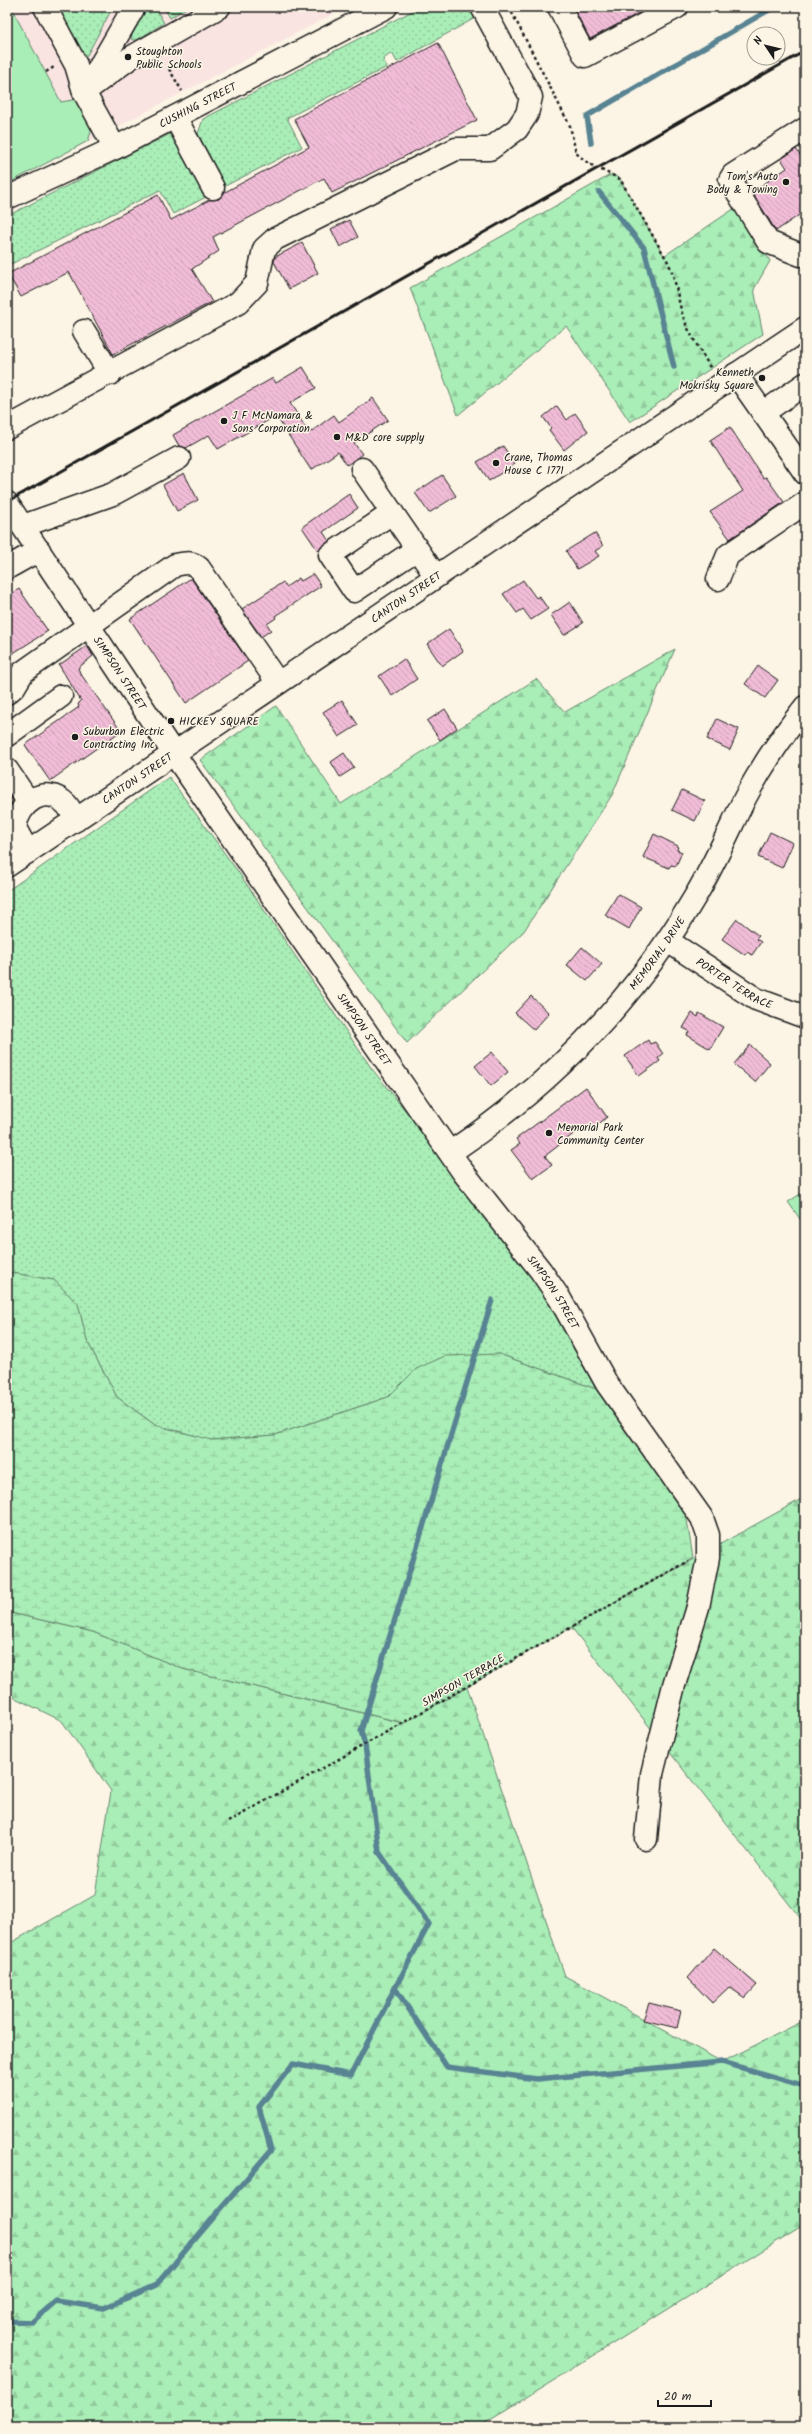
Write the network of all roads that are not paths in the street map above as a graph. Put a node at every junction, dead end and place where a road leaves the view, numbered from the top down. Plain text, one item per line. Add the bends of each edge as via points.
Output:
1 (45, 7) edge
2 (134, 7) edge
3 (219, 7) edge
4 (386, 7) edge
5 (482, 7) edge
6 (559, 7) edge
7 (677, 7) edge
8 (84, 92) junction
9 (175, 117) junction
10 (805, 129) edge
11 (115, 148) junction
12 (213, 188) dead end
13 (7, 198) edge
14 (804, 254) edge
15 (805, 328) edge
16 (84, 331) dead end
17 (110, 374) junction
18 (728, 379) junction
19 (804, 385) edge
20 (763, 413) junction
21 (7, 428) edge
22 (179, 458) dead end
23 (362, 469) dead end
24 (805, 473) edge
25 (7, 503) edge
26 (805, 503) edge
27 (392, 513) junction
28 (23, 526) junction
29 (417, 549) junction
30 (39, 550) junction
31 (7, 568) edge
32 (435, 575) junction
33 (718, 579) dead end
34 (89, 625) junction
35 (278, 683) junction
36 (7, 693) edge
37 (61, 696) dead end
38 (805, 707) edge
39 (7, 734) edge
40 (174, 754) junction
41 (7, 770) edge
42 (28, 801) junction
43 (76, 820) junction
44 (28, 852) junction
45 (7, 866) edge
46 (668, 941) junction
47 (805, 1017) edge
48 (451, 1152) junction
49 (646, 1839) dead end

1 - 8 street via 76,65
2 - 8 street
3 - 8 street via 130,58
4 - 9 street, CUSHING STREET
5 - 17 street via 531,98 529,110 517,129 490,148 456,149 275,239 264,248 257,283 238,304
6 - 7 street via 585,56
8 - 11 street
9 - 11 street, CUSHING STREET
9 - 12 street
10 - 14 street via 733,175 730,180 768,242
11 - 13 street, CUSHING STREET
15 - 18 street, CANTON STREET
16 - 17 street
17 - 21 street
18 - 20 street
18 - 32 street, CANTON STREET
19 - 20 street
20 - 24 street
22 - 28 street via 113,494
23 - 27 street
25 - 28 street, SIMPSON STREET
26 - 33 street via 728,555
27 - 29 street
27 - 29 street via 330,555 354,591
28 - 30 street, SIMPSON STREET
29 - 32 street
30 - 31 street
30 - 34 street, SIMPSON STREET
32 - 35 street, CANTON STREET
34 - 35 street via 175,565 193,563
34 - 36 street via 23,672
34 - 40 street, SIMPSON STREET
35 - 40 street, CANTON STREET
37 - 39 street
38 - 46 street, MEMORIAL DRIVE via 763,767 720,852
40 - 43 street, CANTON STREET
40 - 48 street, SIMPSON STREET
41 - 42 street
42 - 43 street via 48,796 58,799 65,804
42 - 44 street via 21,809 16,828
43 - 44 street, CANTON STREET
44 - 45 street, CANTON STREET
46 - 47 street, PORTER TERRACE via 756,999
46 - 48 street, MEMORIAL DRIVE via 622,1001 571,1056 535,1089
48 - 49 street, SIMPSON STREET via 463,1172 560,1299 607,1384 696,1507 708,1535 708,1558 698,1606 674,1686 652,1774

